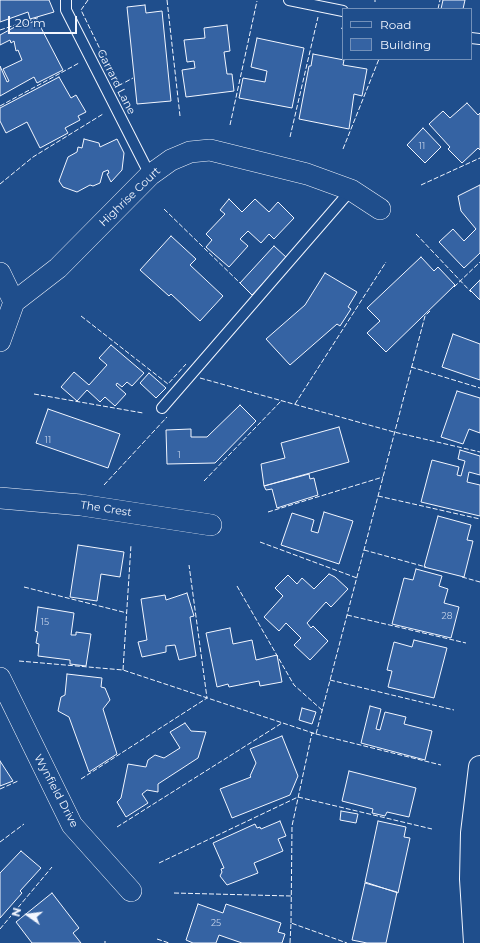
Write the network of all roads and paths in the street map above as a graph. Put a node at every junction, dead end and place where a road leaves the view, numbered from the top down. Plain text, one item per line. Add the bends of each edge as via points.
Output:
1 (66, 0) edge
2 (288, 0) edge
3 (342, 11) edge
4 (150, 175) junction
5 (351, 190) junction
6 (380, 209) dead end
7 (0, 273) edge
8 (14, 302) junction
9 (0, 341) edge
10 (162, 408) dead end
11 (0, 498) edge
12 (211, 525) dead end
13 (0, 678) edge
14 (480, 767) edge
15 (131, 891) dead end
16 (475, 943) edge

1 - 4 lane, Garrard Lane via 66,10
2 - 3 lane
4 - 5 street, Highrise Court via 171,160 210,150 308,174
4 - 8 street, Highrise Court via 58,268
5 - 6 street, Highrise Court
5 - 10 lane
7 - 8 street
8 - 9 street
11 - 12 street, The Crest via 81,504
13 - 15 street, Wynfield Drive via 72,825
14 - 16 street via 472,833 471,879

